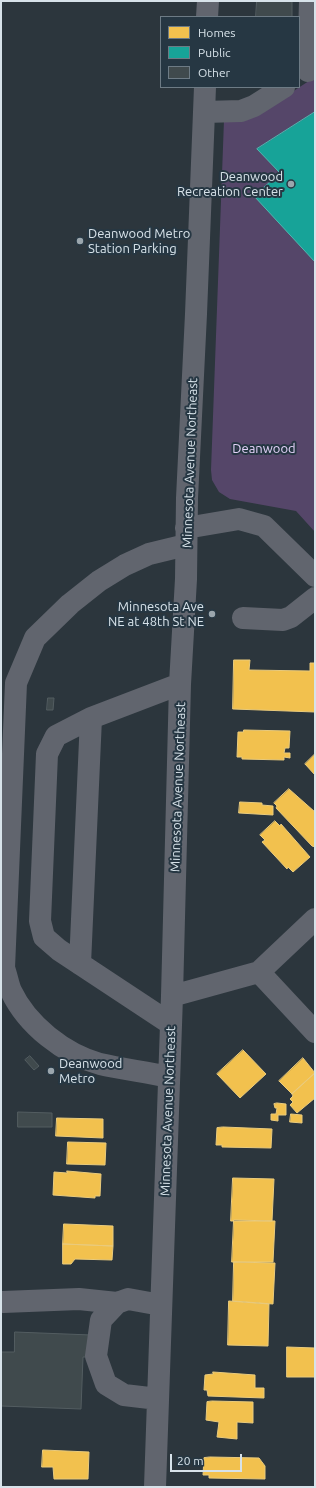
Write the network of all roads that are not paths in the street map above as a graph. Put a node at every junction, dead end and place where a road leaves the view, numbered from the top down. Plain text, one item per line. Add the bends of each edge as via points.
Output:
1 (208, 1) edge
2 (310, 1) edge
3 (207, 16) edge
4 (308, 72) edge
5 (205, 88) edge
6 (282, 88) edge
7 (204, 112) junction
8 (186, 537) junction
9 (315, 576) edge
10 (315, 598) edge
11 (243, 618) dead end
12 (180, 684) junction
13 (91, 718) junction
14 (315, 919) edge
15 (80, 964) junction
16 (259, 972) junction
17 (172, 996) junction
18 (171, 1024) junction
19 (315, 1032) edge
20 (169, 1076) junction
21 (3, 1302) dead end
22 (117, 1303) junction
23 (161, 1305) junction
24 (158, 1399) junction
25 (155, 1487) edge

1 - 3 street
2 - 4 street
5 - 7 street, Minnesota Avenue Northeast
6 - 7 street via 254,106 240,111
7 - 8 street, Minnesota Avenue Northeast
8 - 9 street via 240,519 264,526
8 - 12 street, Minnesota Avenue Northeast
8 - 20 street via 125,564 70,604 35,638 16,683 4,968 12,992 29,1018 70,1051 98,1063
10 - 11 street via 292,617 283,620
12 - 13 street
12 - 17 street, Minnesota Avenue Northeast
13 - 15 street
13 - 15 street via 56,736 47,754 40,921 44,937
14 - 16 street
15 - 18 street
16 - 17 street
16 - 19 street
17 - 18 street, Minnesota Avenue Northeast
18 - 20 street, Minnesota Avenue Northeast
20 - 23 street, Minnesota Avenue Northeast
21 - 22 street via 79,1299
22 - 23 street via 128,1299
22 - 24 street via 101,1320 96,1356 106,1384 124,1394
23 - 24 street, Minnesota Avenue Northeast
24 - 25 street, Minnesota Avenue Northeast

